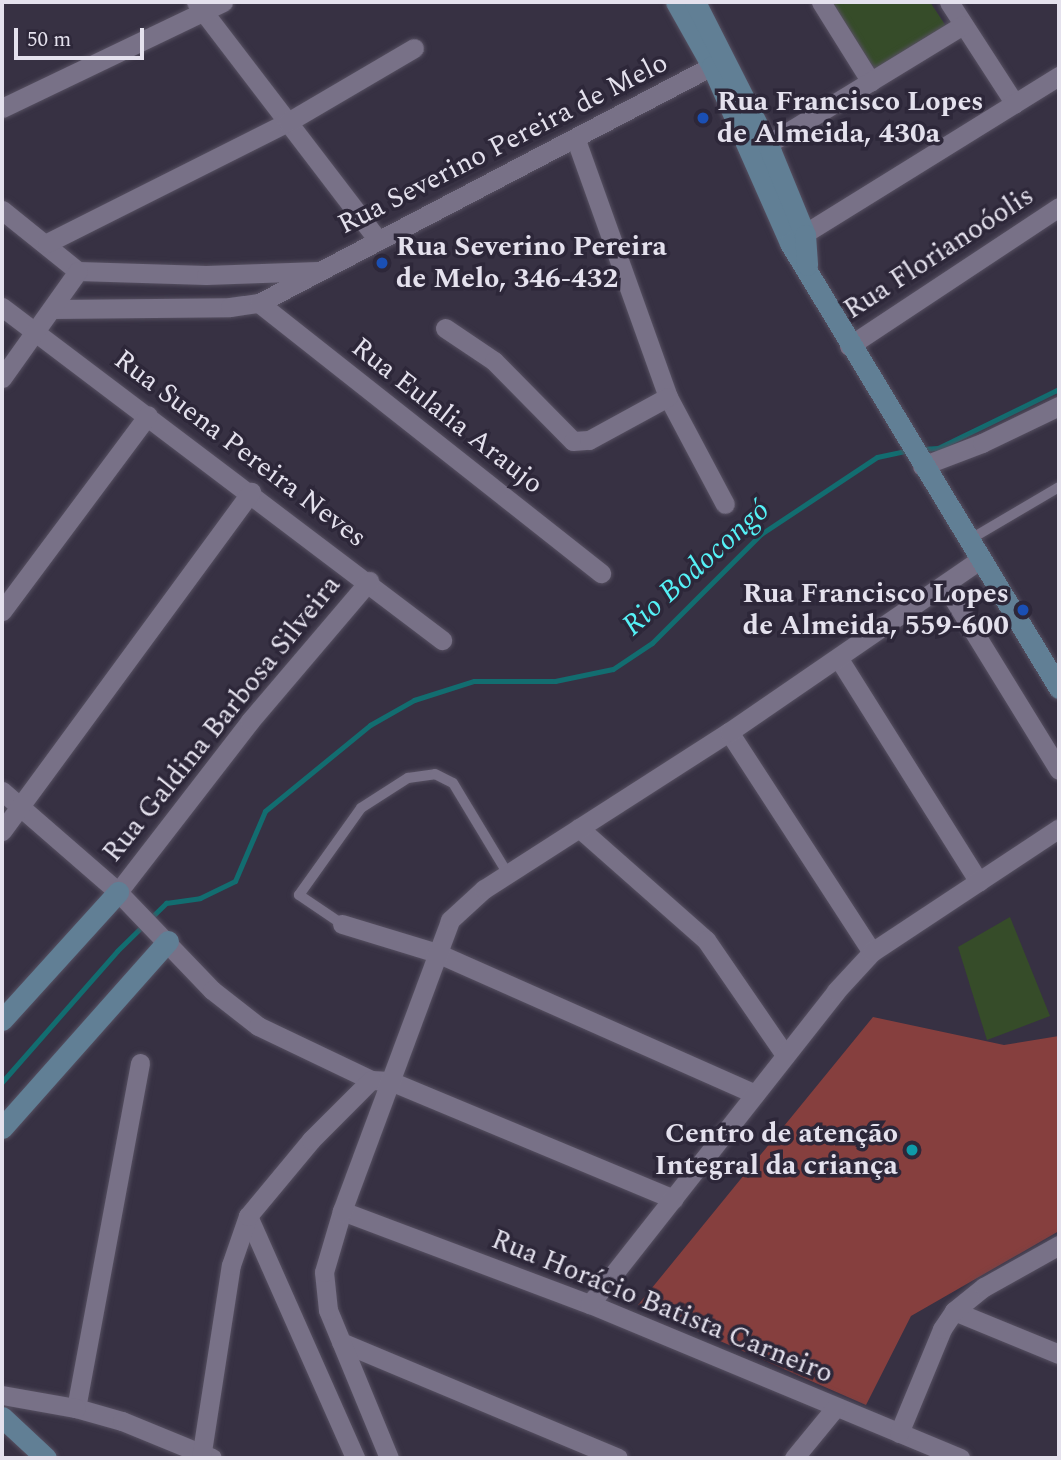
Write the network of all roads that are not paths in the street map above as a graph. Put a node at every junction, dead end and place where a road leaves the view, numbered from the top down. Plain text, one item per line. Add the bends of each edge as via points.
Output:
1 (223, 2) edge
2 (676, 2) edge
3 (695, 2) edge
4 (821, 2) edge
5 (949, 2) edge
6 (200, 7) edge
7 (963, 25) junction
8 (414, 48) dead end
9 (712, 66) junction
10 (1059, 76) edge
11 (871, 82) junction
12 (1015, 104) junction
13 (2, 108) edge
14 (288, 122) junction
15 (576, 140) junction
16 (768, 144) junction
17 (1059, 207) edge
18 (2, 209) edge
19 (797, 239) junction
20 (378, 240) junction
21 (47, 243) junction
22 (78, 271) junction
23 (319, 271) junction
24 (259, 303) junction
25 (2, 307) edge
26 (53, 309) junction
27 (445, 328) dead end
28 (37, 331) junction
29 (849, 346) junction
30 (2, 378) edge
31 (668, 397) junction
32 (1059, 406) edge
33 (148, 415) junction
34 (918, 458) junction
35 (1059, 487) edge
36 (251, 492) junction
37 (725, 504) dead end
38 (969, 540) junction
39 (981, 559) junction
40 (601, 573) dead end
41 (369, 581) junction
42 (945, 585) junction
43 (2, 611) edge
44 (442, 640) dead end
45 (839, 659) junction
46 (1059, 688) edge
47 (729, 732) junction
48 (1059, 771) edge
49 (2, 791) edge
50 (21, 806) junction
51 (579, 828) junction
52 (1059, 828) edge
53 (2, 831) edge
54 (509, 875) junction
55 (979, 882) junction
56 (125, 899) junction
57 (342, 924) joint
58 (164, 938) junction
59 (872, 952) junction
60 (436, 953) junction
61 (2, 1020) edge
62 (785, 1055) junction
63 (141, 1063) dead end
64 (380, 1080) junction
65 (755, 1094) junction
66 (2, 1128) edge
67 (673, 1199) junction
68 (342, 1211) junction
69 (248, 1216) junction
70 (1059, 1245) edge
71 (590, 1304) junction
72 (954, 1311) junction
73 (341, 1342) junction
74 (1059, 1354) edge
75 (2, 1395) edge
76 (76, 1408) junction
77 (835, 1408) junction
78 (2, 1417) edge
79 (899, 1433) junction
80 (205, 1457) edge
81 (46, 1458) edge
82 (355, 1458) edge
83 (389, 1458) edge
84 (618, 1458) edge
85 (794, 1458) edge
86 (960, 1458) edge

1 - 6 street
2 - 9 main road
3 - 16 main road
4 - 11 street
5 - 7 street
6 - 13 street
6 - 14 street
7 - 11 street
7 - 12 street
8 - 14 street
9 - 15 street, Rua Severino Pereira de Melo
9 - 19 main road
10 - 12 street
11 - 16 street
12 - 19 street
14 - 20 street
14 - 21 street
15 - 20 street, Rua Severino Pereira de Melo
15 - 31 street
16 - 19 main road
17 - 29 street, Rua Florianoóolis
18 - 21 street
19 - 29 main road
20 - 23 street, Rua Severino Pereira de Melo
21 - 22 street
22 - 23 street, Rua Severino Pereira de Melo via 206,275
22 - 26 street
23 - 24 street, Rua Severino Pereira de Melo
24 - 26 street, Rua Severino Pereira de Melo
24 - 40 street, Rua Eulalia Araujo
25 - 28 street, Rua Suena Pereira Neves
26 - 28 street
27 - 31 street via 494,360 567,437 589,440
28 - 30 street
28 - 33 street, Rua Suena Pereira Neves
29 - 34 main road
31 - 37 street
32 - 34 street via 982,443
33 - 36 street, Rua Suena Pereira Neves
33 - 43 street
34 - 38 main road
35 - 38 lane
36 - 41 street, Rua Suena Pereira Neves
36 - 50 street
38 - 39 main road
39 - 42 street
39 - 46 main road
41 - 44 street, Rua Suena Pereira Neves
41 - 56 street, Rua Galdina Barbosa Silveira via 250,721
42 - 45 street
42 - 48 street
45 - 47 street
45 - 55 street
47 - 51 street
47 - 59 street
49 - 50 street
50 - 53 street
50 - 56 street
51 - 54 street
51 - 62 street via 706,940
52 - 55 street
54 - 57 lane via 453,783 435,774 408,778 361,808 299,895
54 - 60 street via 464,903 450,920
55 - 59 street
56 - 58 street
56 - 61 main road
57 - 60 street
58 - 64 street via 212,990 258,1026
58 - 66 main road
59 - 62 street
60 - 64 street
60 - 65 street
62 - 65 street
63 - 76 street
64 - 67 street
64 - 68 street
64 - 69 street via 311,1140
65 - 67 street
67 - 71 street
68 - 71 street, Rua Horácio Batista Carneiro
68 - 73 street via 323,1288
69 - 80 street via 232,1265
69 - 82 street
70 - 72 street via 984,1287
71 - 77 street, Rua Horácio Batista Carneiro
72 - 74 street
72 - 79 street via 942,1329
73 - 83 street
73 - 84 street
75 - 76 street
76 - 80 street
77 - 79 street, Rua Horácio Batista Carneiro
77 - 85 street
78 - 81 main road
79 - 86 street, Rua Horácio Batista Carneiro

